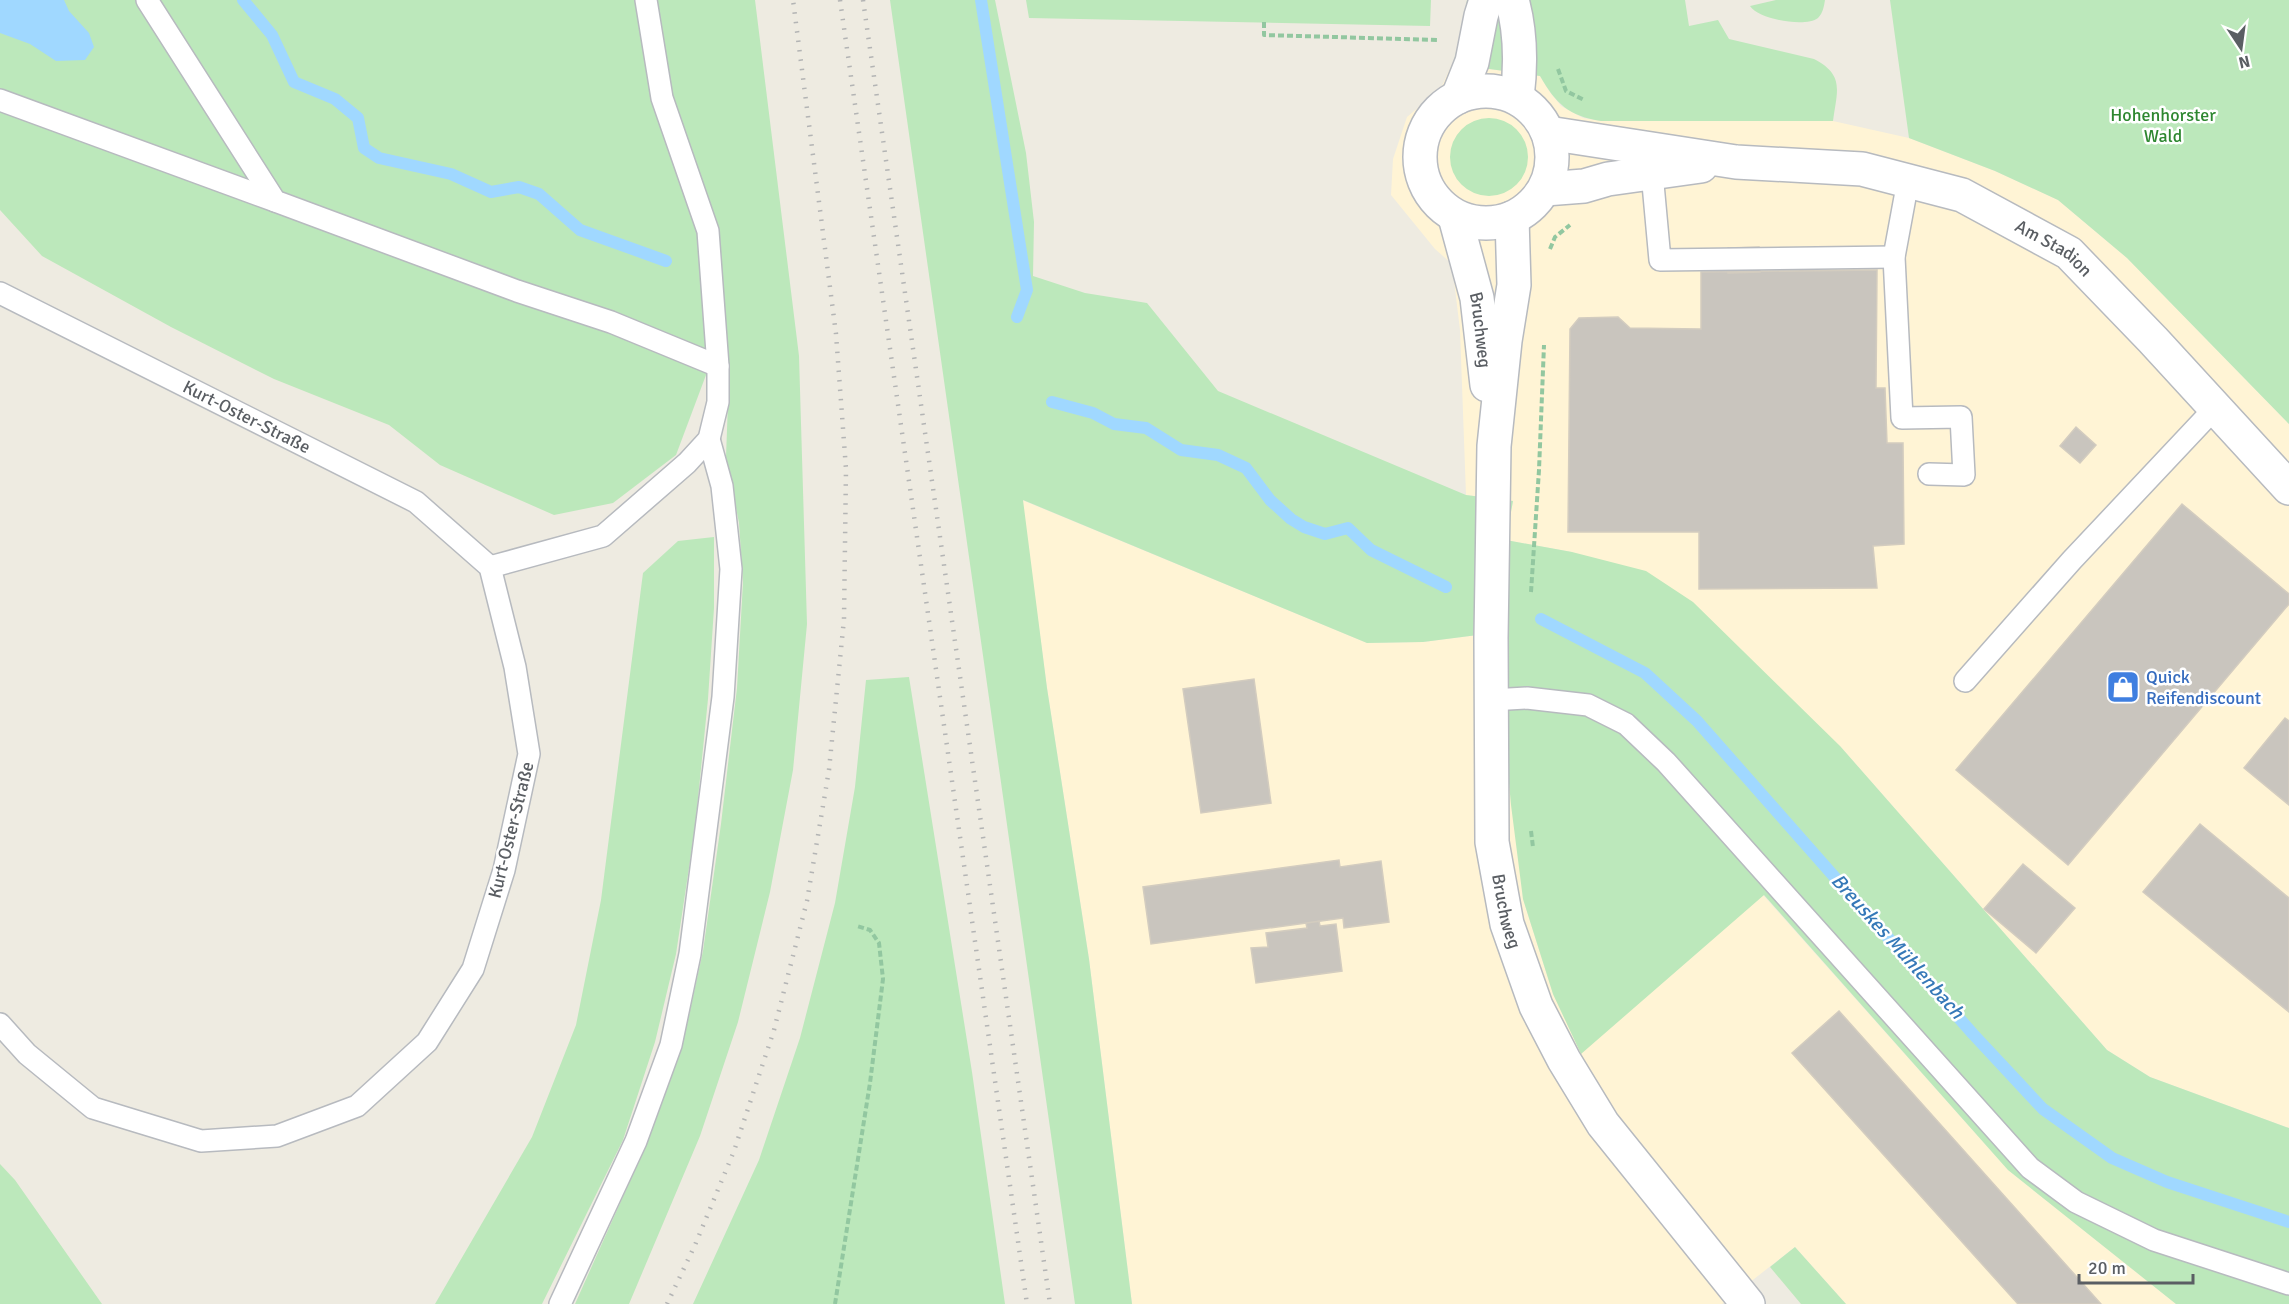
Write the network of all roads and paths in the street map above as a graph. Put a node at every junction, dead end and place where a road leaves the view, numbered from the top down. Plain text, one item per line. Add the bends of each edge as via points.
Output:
1 (147, 0) edge
2 (646, 0) edge
3 (1486, 0) edge
4 (1512, 0) edge
5 (1264, 22) dead end
6 (1443, 40) dead end
7 (1554, 60) dead end
8 (1458, 97) junction
9 (1517, 98) junction
10 (0, 100) edge
11 (1586, 101) dead end
12 (1548, 133) junction
13 (1648, 160) junction
14 (1908, 181) junction
15 (1545, 189) junction
16 (275, 201) junction
17 (1455, 217) junction
18 (1512, 218) junction
19 (1572, 223) dead end
20 (1549, 252) dead end
21 (1894, 257) junction
22 (0, 293) edge
23 (1544, 334) dead end
24 (718, 366) junction
25 (2215, 408) junction
26 (709, 439) junction
27 (1494, 446) junction
28 (1929, 474) dead end
29 (2289, 488) edge
30 (490, 567) junction
31 (1531, 600) dead end
32 (1965, 681) dead end
33 (1491, 700) junction
34 (1530, 829) dead end
35 (1533, 850) dead end
36 (857, 926) dead end
37 (0, 1024) edge
38 (2289, 1284) edge
39 (560, 1304) edge
40 (835, 1304) edge
41 (1748, 1304) edge

1 - 16 lane
2 - 24 lane via 662,98 708,231
3 - 8 street via 1472,62
4 - 9 street via 1519,22
5 - 6 path via 1264,36
7 - 11 path via 1566,91
8 - 9 street via 1478,91
8 - 17 street via 1440,108 1427,125 1420,145 1419,166 1426,187 1438,204
9 - 12 street via 1535,113
10 - 16 lane
12 - 13 street, Am Stadion
12 - 15 street via 1551,171
13 - 14 street, Am Stadion via 1862,169
13 - 15 street, Am Stadion via 1584,186
13 - 21 lane via 1660,260
14 - 21 lane
14 - 25 street, Am Stadion via 1962,195 2069,253
15 - 18 street via 1531,206
16 - 24 lane via 611,322
17 - 18 street via 1474,223
17 - 27 street, Bruchweg via 1477,298
18 - 27 street, Bruchweg via 1514,285
19 - 20 path via 1555,237
21 - 28 lane via 1902,418 1961,417 1964,475
22 - 30 lane, Kurt-Oster-Straße via 416,502
23 - 31 path
24 - 26 lane via 718,402
25 - 29 street, Am Stadion
25 - 32 lane
26 - 30 lane via 603,536
26 - 39 lane via 722,486 731,569 723,697 690,954 671,1045 636,1141
27 - 33 street, Bruchweg
30 - 37 lane, Kurt-Oster-Straße via 515,667 530,754 504,870 473,969 427,1042 357,1106 278,1136 201,1141 93,1108 27,1054
33 - 38 lane via 1527,698 1588,705 1626,724 1666,762 2030,1168 2076,1202 2154,1240
33 - 41 street, Bruchweg via 1492,842 1507,924 1536,1006 1603,1124
34 - 35 path
36 - 40 path via 870,930 879,943 883,979

